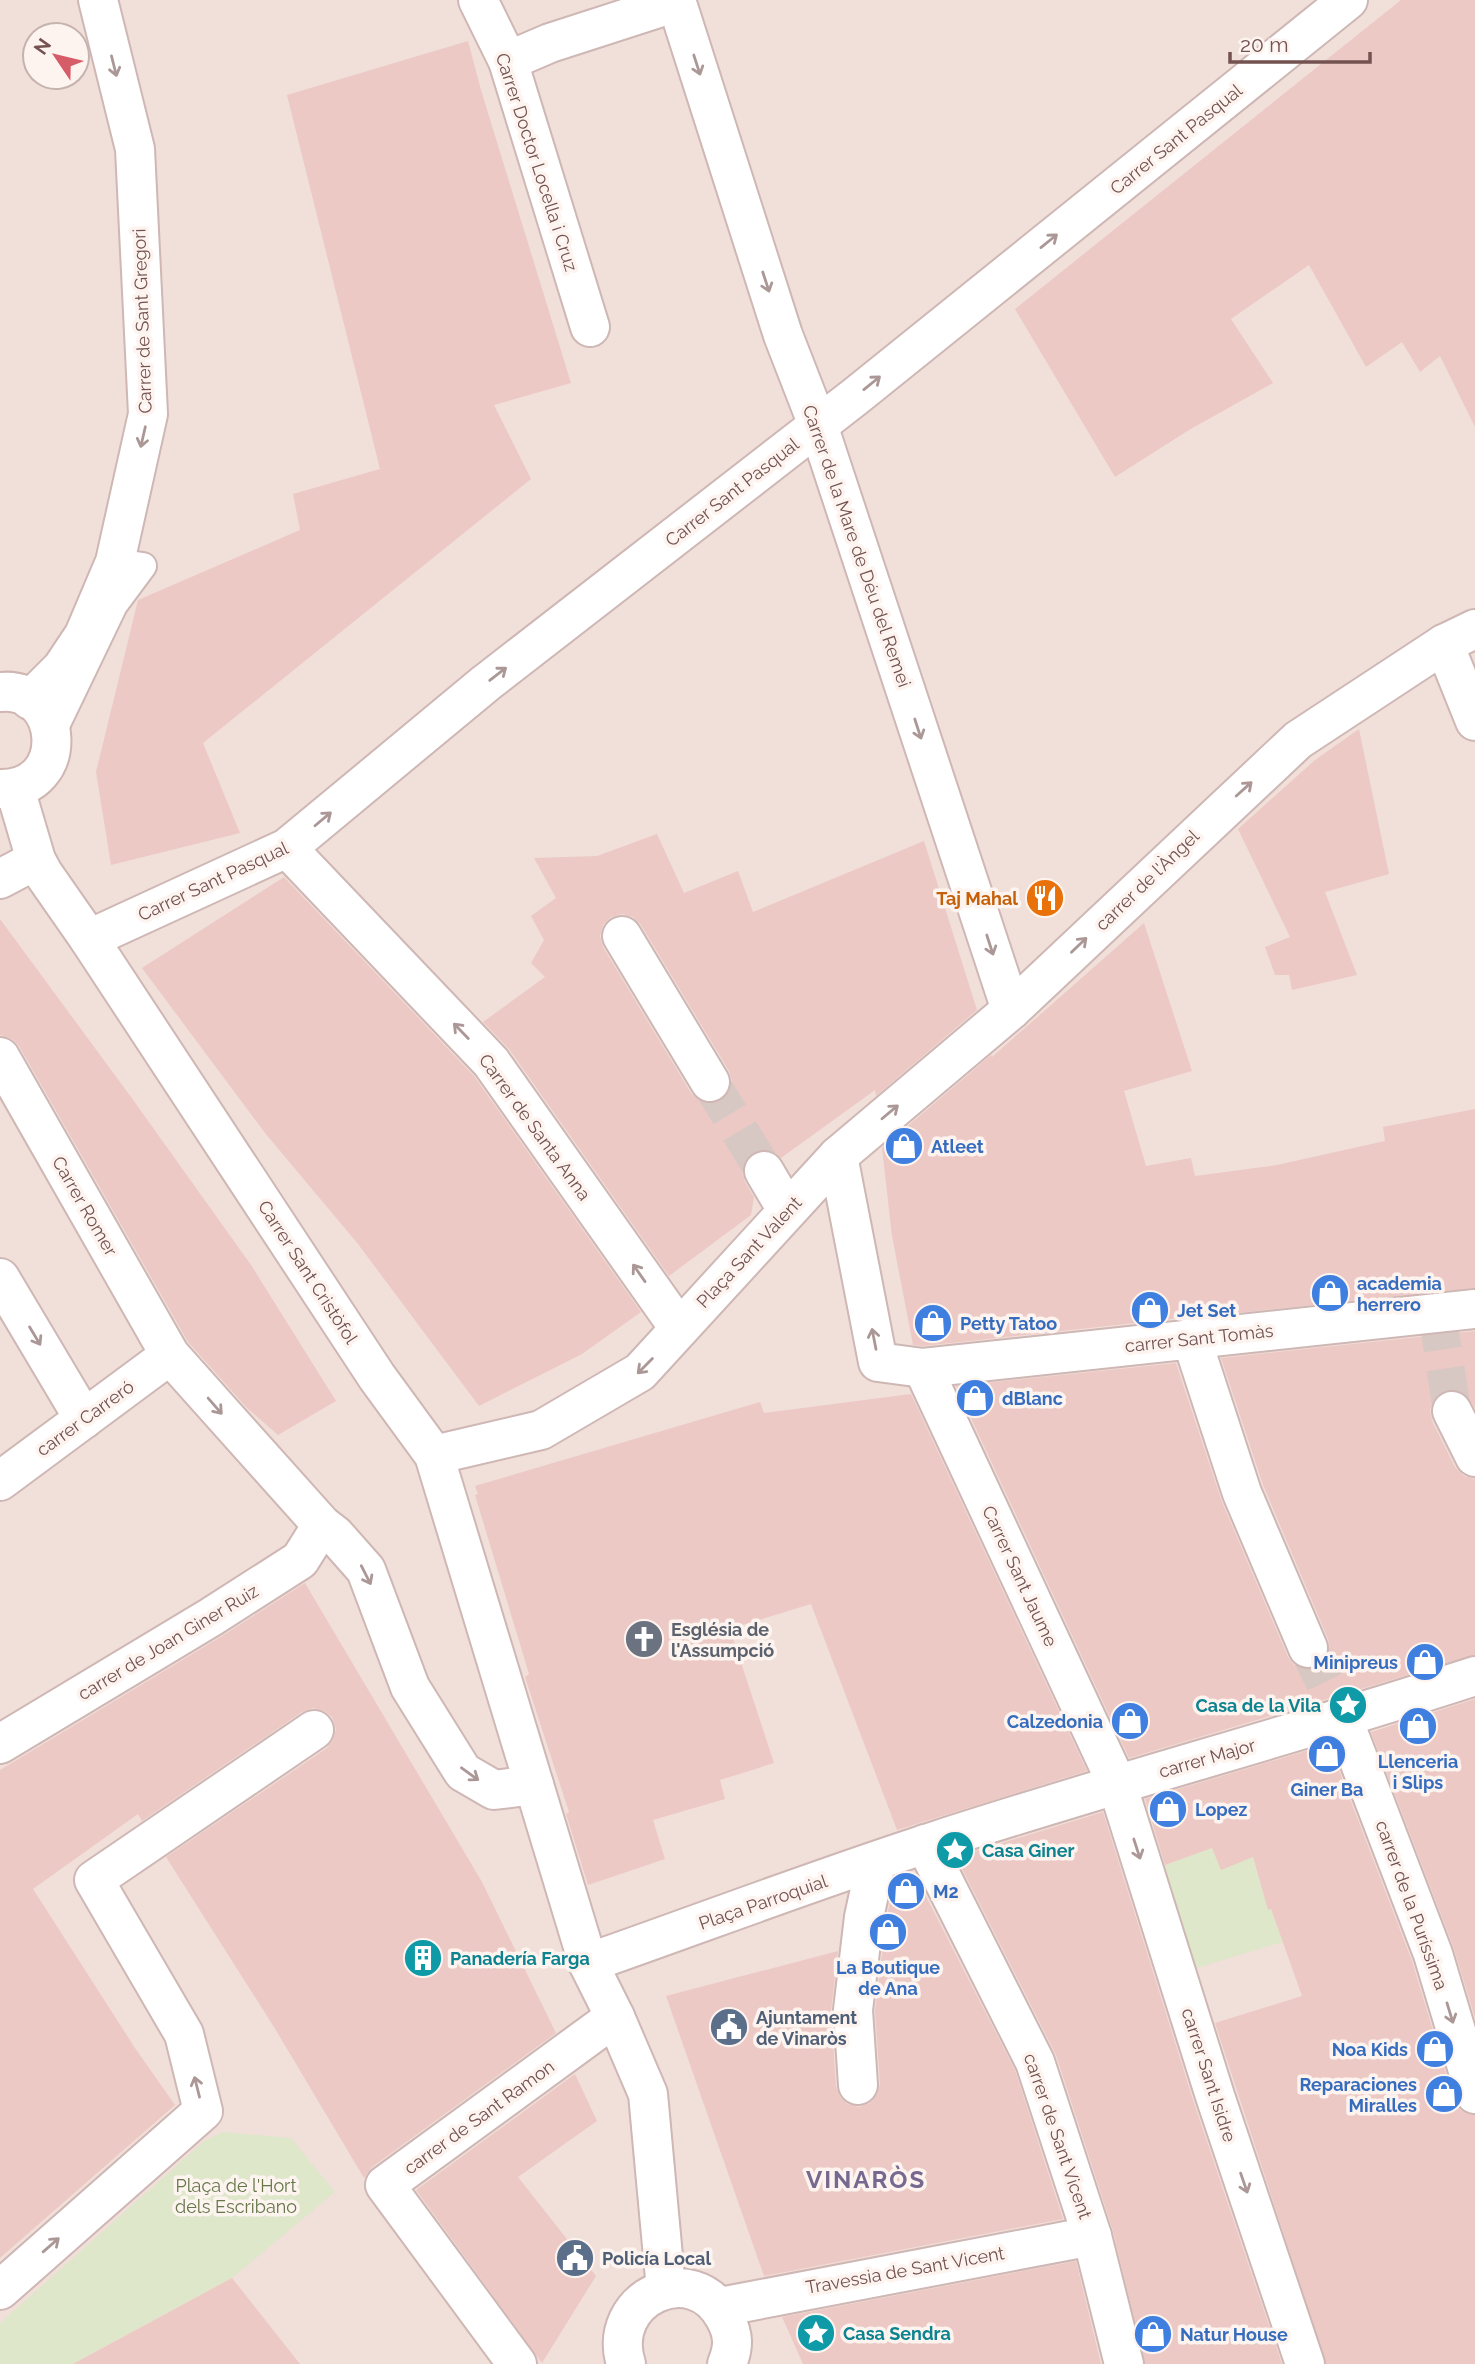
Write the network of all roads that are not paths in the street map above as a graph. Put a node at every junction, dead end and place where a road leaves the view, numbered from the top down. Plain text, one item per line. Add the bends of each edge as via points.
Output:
1 (98, 0) edge
2 (478, 0) edge
3 (1348, 0) edge
4 (677, 1) edge
5 (508, 61) junction
6 (590, 327) dead end
7 (818, 425) junction
8 (129, 564) junction
9 (1460, 636) edge
10 (15, 696) edge
11 (1475, 721) edge
12 (52, 734) junction
13 (7, 789) edge
14 (287, 848) junction
15 (36, 860) junction
16 (0, 879) edge
17 (622, 936) dead end
18 (89, 939) junction
19 (1011, 1010) junction
20 (0, 1057) edge
21 (710, 1082) tunnel mouth
22 (838, 1156) junction
23 (764, 1171) tunnel mouth
24 (788, 1210) junction
25 (0, 1278) edge
26 (1475, 1309) edge
27 (679, 1328) junction
28 (1192, 1338) junction
29 (170, 1355) junction
30 (923, 1368) junction
31 (1452, 1411) tunnel mouth
32 (83, 1419) junction
33 (433, 1455) junction
34 (1475, 1457) edge
35 (0, 1481) edge
36 (323, 1525) junction
37 (1308, 1648) tunnel mouth
38 (1475, 1676) edge
39 (1343, 1719) junction
40 (314, 1730) dead end
41 (0, 1744) edge
42 (1117, 1784) junction
43 (534, 1785) junction
44 (932, 1842) junction
45 (876, 1862) junction
46 (588, 1963) junction
47 (615, 2017) junction
48 (858, 2085) dead end
49 (1475, 2094) edge
50 (1091, 2236) junction
51 (666, 2289) junction
52 (0, 2290) edge
53 (720, 2307) junction
54 (517, 2364) edge
55 (626, 2364) edge
56 (727, 2364) edge
57 (1124, 2364) edge
58 (1305, 2364) edge

1 -> 8 street, Carrer de Sant Gregori via 135,149 148,414
2 - 5 street, Carrer Doctor Locella i Cruz
7 -> 3 street, Carrer Sant Pasqual
4 - 5 street, Carrer de la Mare de Déu del Remei
4 -> 7 street, Carrer de la Mare de Déu del Remei via 783,335
5 - 6 street, Carrer Doctor Locella i Cruz
14 -> 7 street, Carrer Sant Pasqual via 486,682
7 -> 19 street, Carrer de la Mare de Déu del Remei
8 - 10 street, Carrer de Sant Gregori via 61,668
8 - 12 lane
9 - 11 street
19 -> 9 street, carrer de l'Àngel via 1298,740
10 - 12 street via 37,704 49,720
12 - 13 street via 49,760 40,775
13 - 15 street, Carrer Sant Cristòfol
14 - 18 street, Carrer Sant Pasqual
27 -> 14 street, Carrer de Santa Anna via 491,1062
15 - 16 street
15 - 18 street, Carrer Sant Cristòfol
17 - 21 street
18 - 33 street, Carrer Sant Cristòfol
22 -> 19 street, carrer de l'Àngel
20 - 29 street, Carrer Romer
22 - 24 street, Plaça Sant Valent
30 -> 22 street via 878,1362
23 - 24 street
24 - 27 street, Plaça Sant Valent
25 -> 32 street
26 - 28 street, carrer Sant Tomàs
27 -> 33 street, Plaça Sant Valent via 640,1372 541,1430
28 - 30 street, carrer Sant Tomàs
28 - 37 street via 1242,1493
29 - 32 street, carrer Carreró
29 -> 36 street
30 - 42 street, Carrer Sant Jaume
31 - 34 street
32 - 35 street, carrer Carreró
33 - 43 street, Carrer Sant Cristòfol
36 - 41 street, carrer de Joan Giner Ruiz via 300,1560
36 -> 43 street via 366,1570 410,1687 463,1772 494,1790
38 - 39 street, carrer Major
39 - 42 street, carrer Major
39 -> 49 street, carrer de la Puríssima via 1433,1954
52 -> 40 street via 203,2111 184,2034 94,1880
42 - 44 street, carrer Major
42 -> 58 street, carrer Sant Isidre
43 - 46 street, Carrer Sant Cristòfol
44 - 45 street, Plaça Parroquial
44 - 50 street, carrer de Sant Vicent via 1035,2062
45 - 46 street, Plaça Parroquial
45 - 48 street via 853,2010
46 - 47 street, Carrer Sant Cristòfol
47 - 51 street, Carrer Sant Cristòfol via 648,2094
47 - 54 street, carrer de Sant Ramon via 385,2185
50 - 53 street, Travessia de Sant Vicent
50 - 57 street, carrer de Sant Vicent
51 - 53 street via 681,2287 706,2295
51 - 55 street via 646,2298 633,2311 623,2333
53 - 56 street via 732,2330 733,2348

